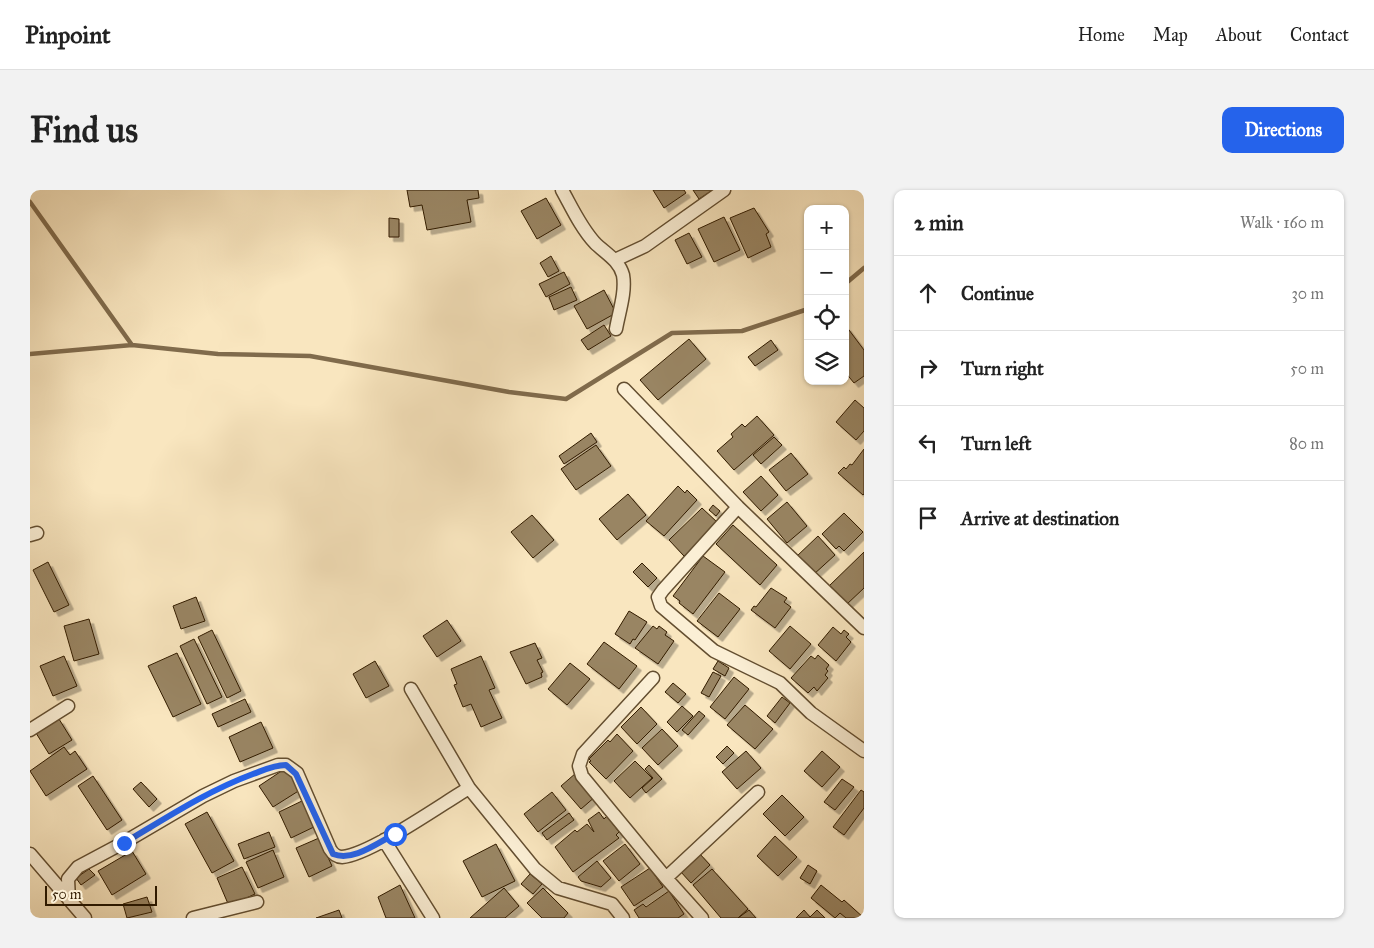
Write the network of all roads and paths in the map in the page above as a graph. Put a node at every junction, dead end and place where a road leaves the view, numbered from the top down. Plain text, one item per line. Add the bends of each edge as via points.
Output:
1 (562, 190) edge
2 (724, 190) edge
3 (615, 260) junction
4 (616, 329) dead end
5 (624, 389) dead end
6 (738, 508) junction
7 (864, 628) edge
8 (653, 678) dead end
9 (411, 689) dead end
10 (68, 706) dead end
11 (30, 730) edge
12 (864, 751) edge
13 (469, 788) junction
14 (758, 792) dead end
15 (384, 840) junction
16 (30, 854) edge
17 (666, 878) junction
18 (70, 900) junction
19 (257, 902) dead end
20 (85, 918) edge
21 (193, 918) edge
22 (433, 918) edge
23 (623, 918) edge
24 (702, 918) edge

1 - 3 street via 584,229
2 - 3 street via 645,246
3 - 4 street via 622,273 624,288
5 - 6 street
6 - 7 street
6 - 12 street via 663,590 658,597 661,606 714,651 780,683 811,713
8 - 17 street via 583,754 579,766 582,776
9 - 13 street
10 - 11 street
13 - 15 street
13 - 23 street via 547,881 558,888 612,904
14 - 17 street
15 - 18 street via 348,856 333,854 296,774 286,765 278,765 203,796 78,867 68,879
15 - 22 street
16 - 18 street
17 - 24 street
18 - 20 street
19 - 21 street

